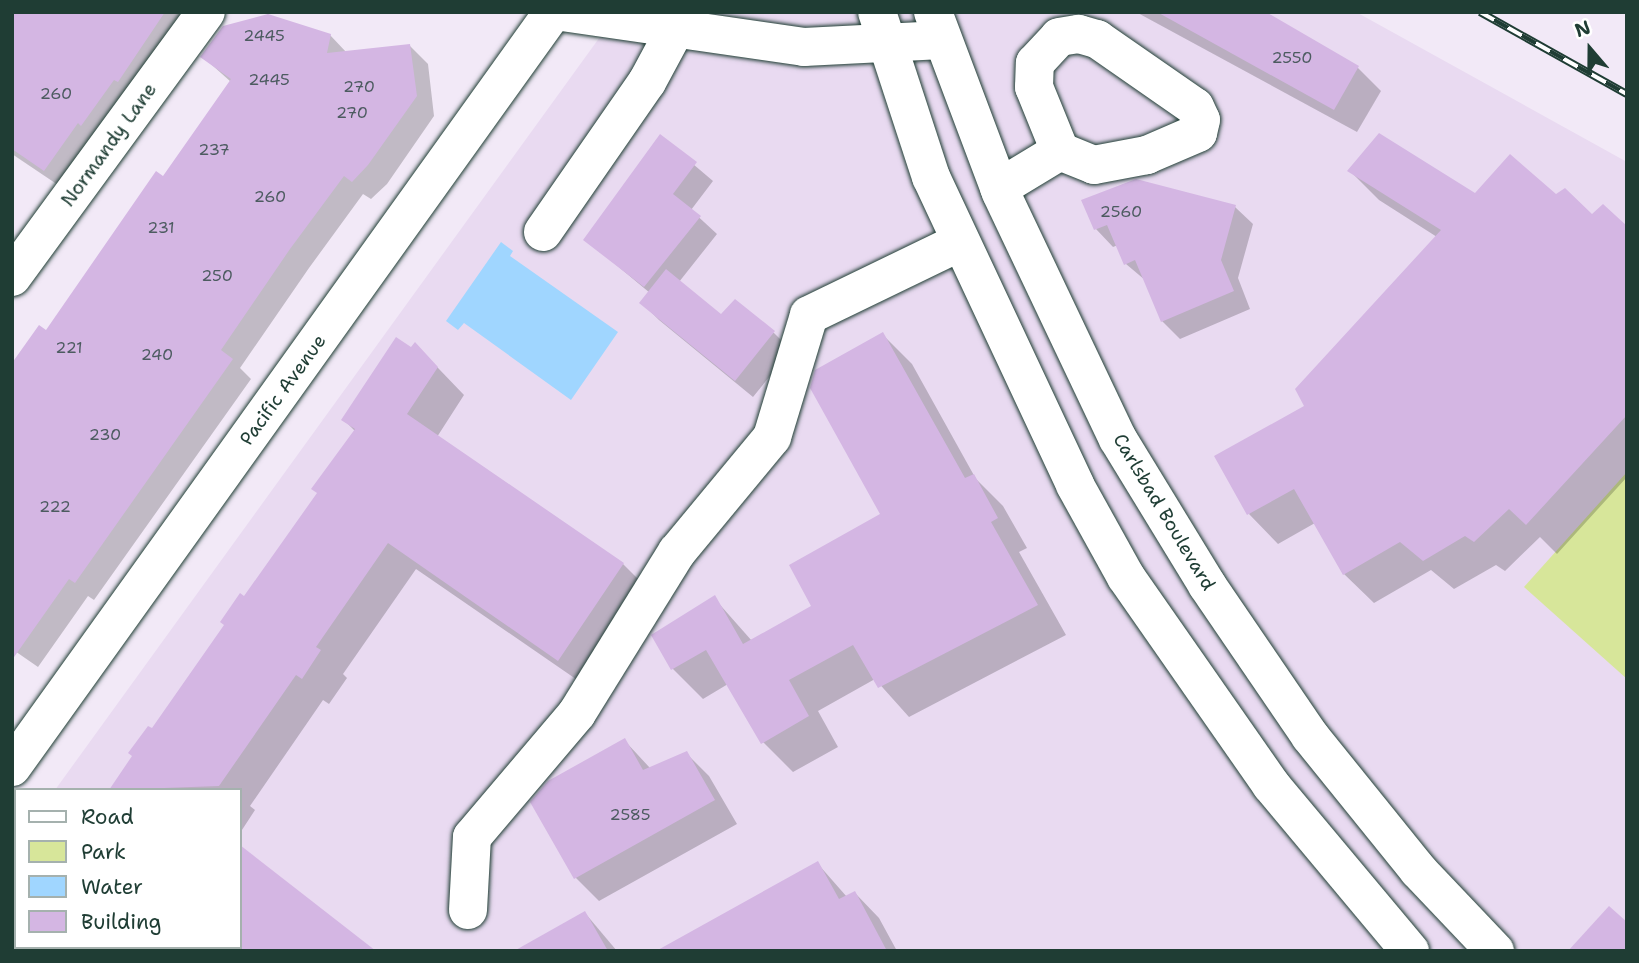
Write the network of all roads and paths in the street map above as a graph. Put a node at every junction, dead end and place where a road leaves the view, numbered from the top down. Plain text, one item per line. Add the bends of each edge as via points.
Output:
1 (206, 12) edge
2 (553, 12) edge
3 (562, 12) edge
4 (938, 26) edge
5 (881, 28) edge
6 (675, 30) junction
7 (1060, 151) dead end
8 (999, 188) junction
9 (543, 232) dead end
10 (960, 242) junction
11 (12, 277) edge
12 (19, 742) edge
13 (468, 910) dead end
14 (1410, 951) edge
15 (1495, 951) edge

1 - 11 main road, Normandy Lane
2 - 12 main road, Pacific Avenue
3 - 6 main road
4 - 5 main road
4 - 8 main road, Carlsbad Boulevard
5 - 6 main road via 804,47
5 - 10 main road via 931,177
6 - 9 main road via 647,82
7 - 8 main road
8 - 15 main road, Carlsbad Boulevard via 1118,439 1207,585 1318,746 1418,870
10 - 13 main road via 809,315 772,437 677,552 577,713 472,836
10 - 14 main road via 1075,485 1126,577 1271,785

